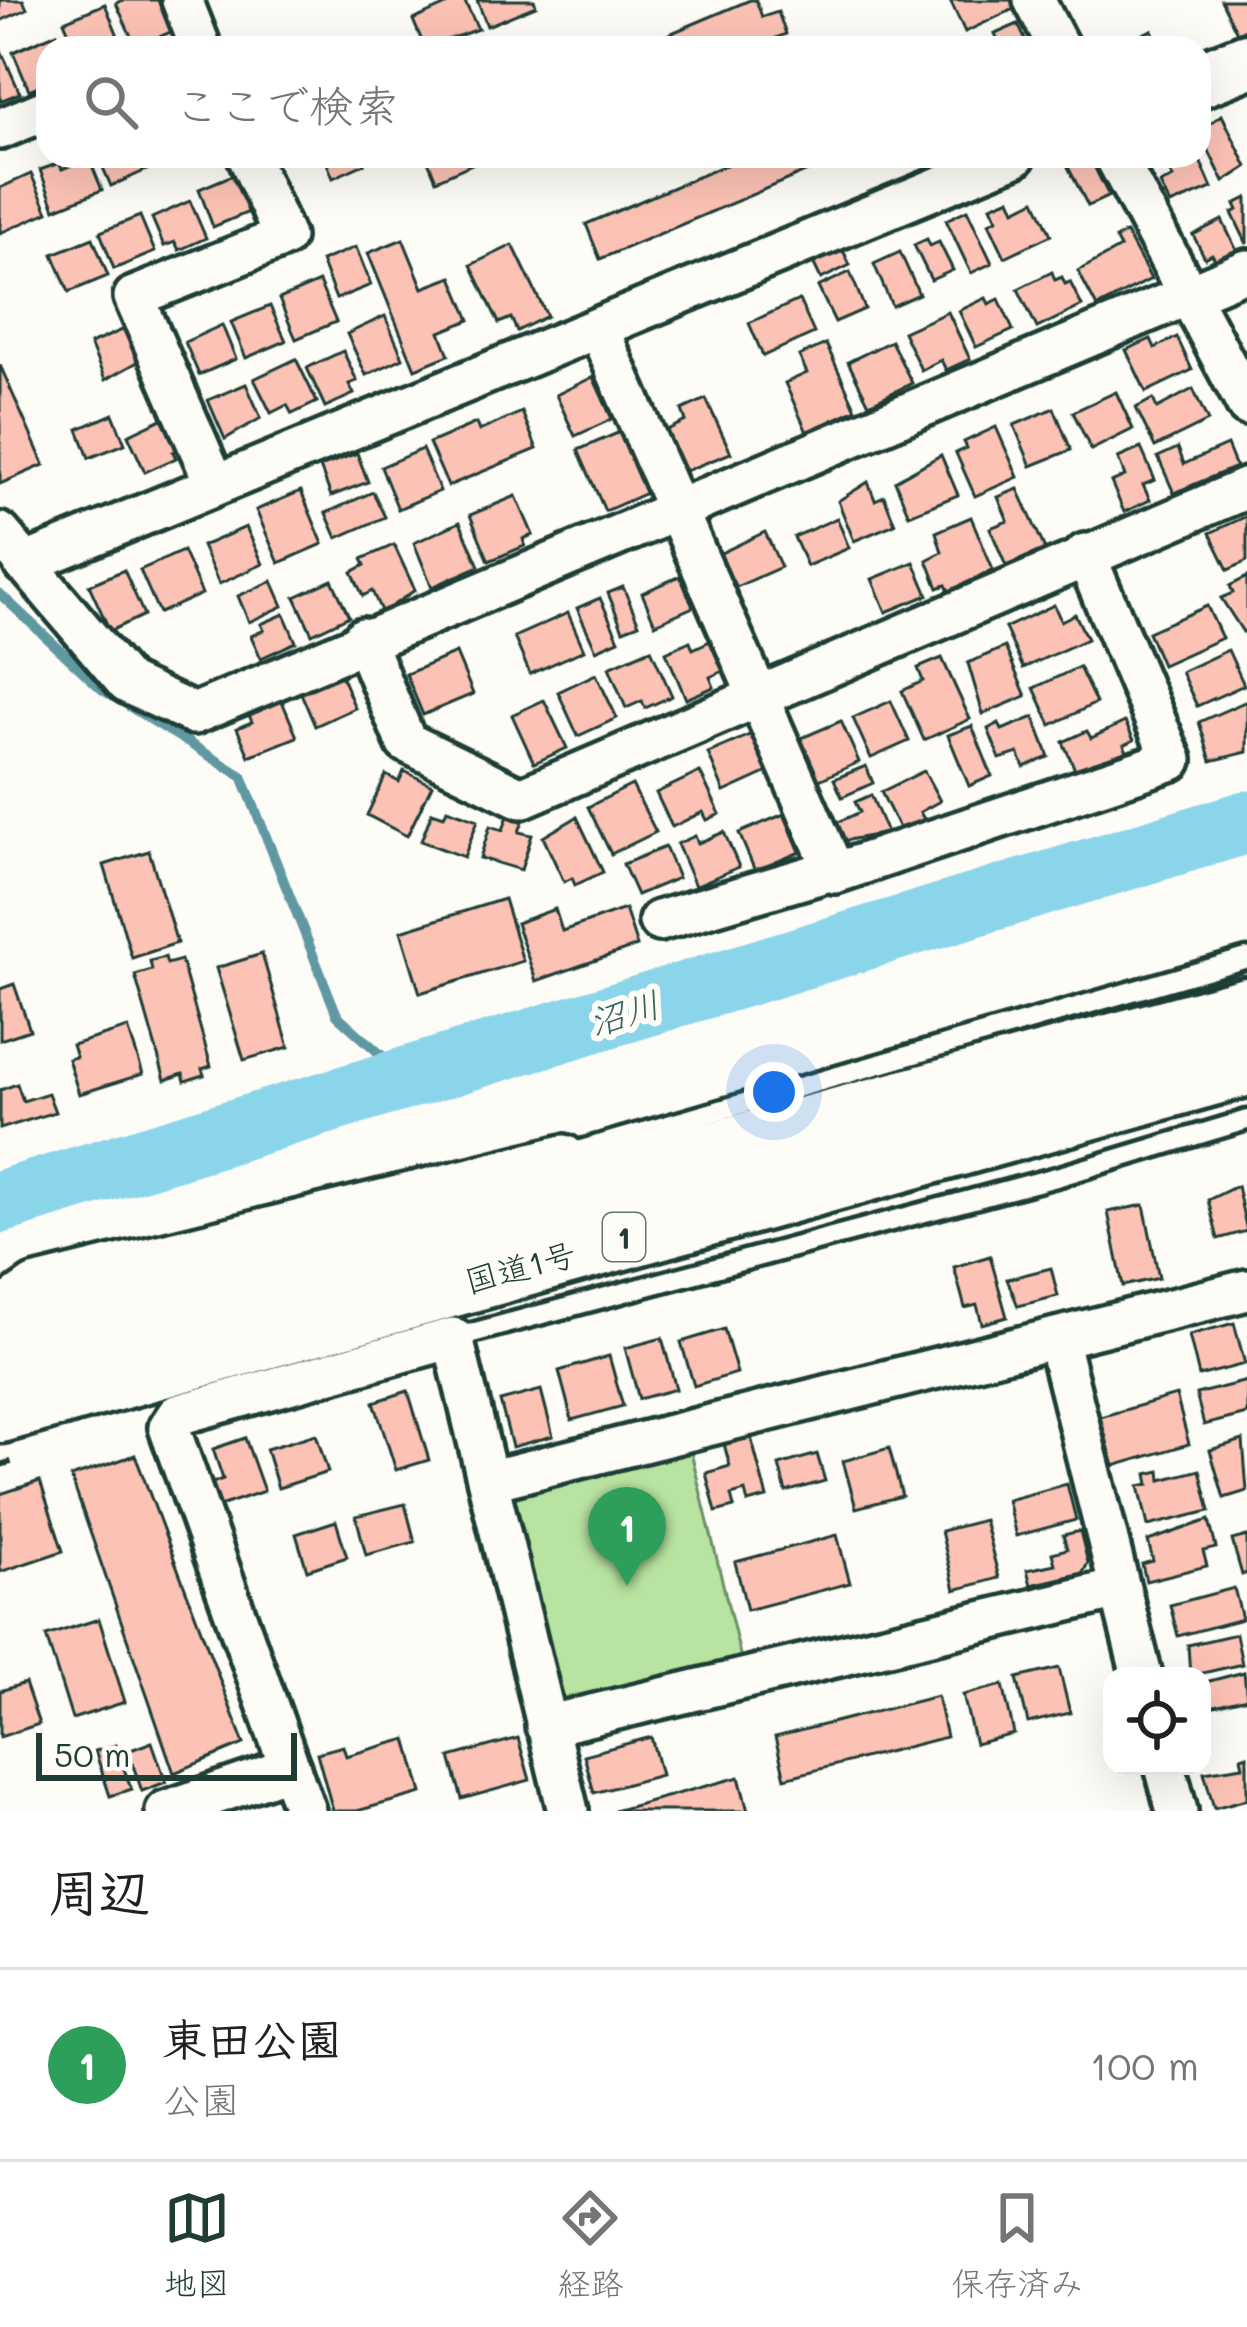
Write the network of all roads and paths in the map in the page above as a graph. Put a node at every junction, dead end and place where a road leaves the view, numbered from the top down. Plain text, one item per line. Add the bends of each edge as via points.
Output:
1 (182, 0) edge
2 (1034, 0) edge
3 (194, 36) edge
4 (1053, 36) edge
5 (1247, 61) edge
6 (1211, 75) edge
7 (36, 115) edge
8 (0, 130) edge
9 (253, 168) edge
10 (986, 168) edge
11 (1121, 168) edge
12 (1247, 270) edge
13 (1189, 293) junction
14 (598, 328) junction
15 (1247, 405) edge
16 (215, 484) junction
17 (1247, 488) edge
18 (678, 510) junction
19 (12, 549) edge
20 (1085, 554) junction
21 (363, 638) junction
22 (760, 692) junction
23 (832, 870) junction
24 (659, 921) dead end
25 (1247, 958) edge
26 (1247, 1011) edge
27 (1247, 1062) edge
28 (1247, 1120) edge
29 (564, 1155) joint
30 (1247, 1290) edge
31 (0, 1310) edge
32 (453, 1338) junction
33 (1058, 1338) junction
34 (0, 1348) edge
35 (0, 1409) edge
36 (488, 1481) junction
37 (1119, 1589) junction
38 (1140, 1667) edge
39 (547, 1726) junction
40 (290, 1768) junction
41 (1167, 1775) edge
42 (166, 1811) edge
43 (305, 1811) edge
44 (568, 1811) edge
45 (1177, 1811) edge

1 - 3 street
2 - 4 street
5 - 6 street
7 - 8 street
9 - 16 street via 284,237 134,297
10 - 14 street
11 - 13 street
12 - 13 street
13 - 15 street
13 - 18 street
14 - 16 street
14 - 18 street
16 - 19 street
17 - 20 street
18 - 21 street
18 - 22 street
19 - 21 street via 127,683 194,714
20 - 22 street
20 - 23 street via 1172,760
21 - 22 street via 406,742 521,798
22 - 23 street
23 - 24 street
25 - 29 lane
26 - 34 highway, 国道1号 / 1
27 - 35 highway, 国道1号 / 1
28 - 32 lane
29 - 31 street via 34,1286
30 - 33 street
32 - 36 street
32 - 40 street via 177,1415 169,1427
33 - 36 street
33 - 37 street
36 - 39 street
37 - 38 street
37 - 39 street
39 - 44 street
40 - 42 street
40 - 43 street
41 - 45 street

